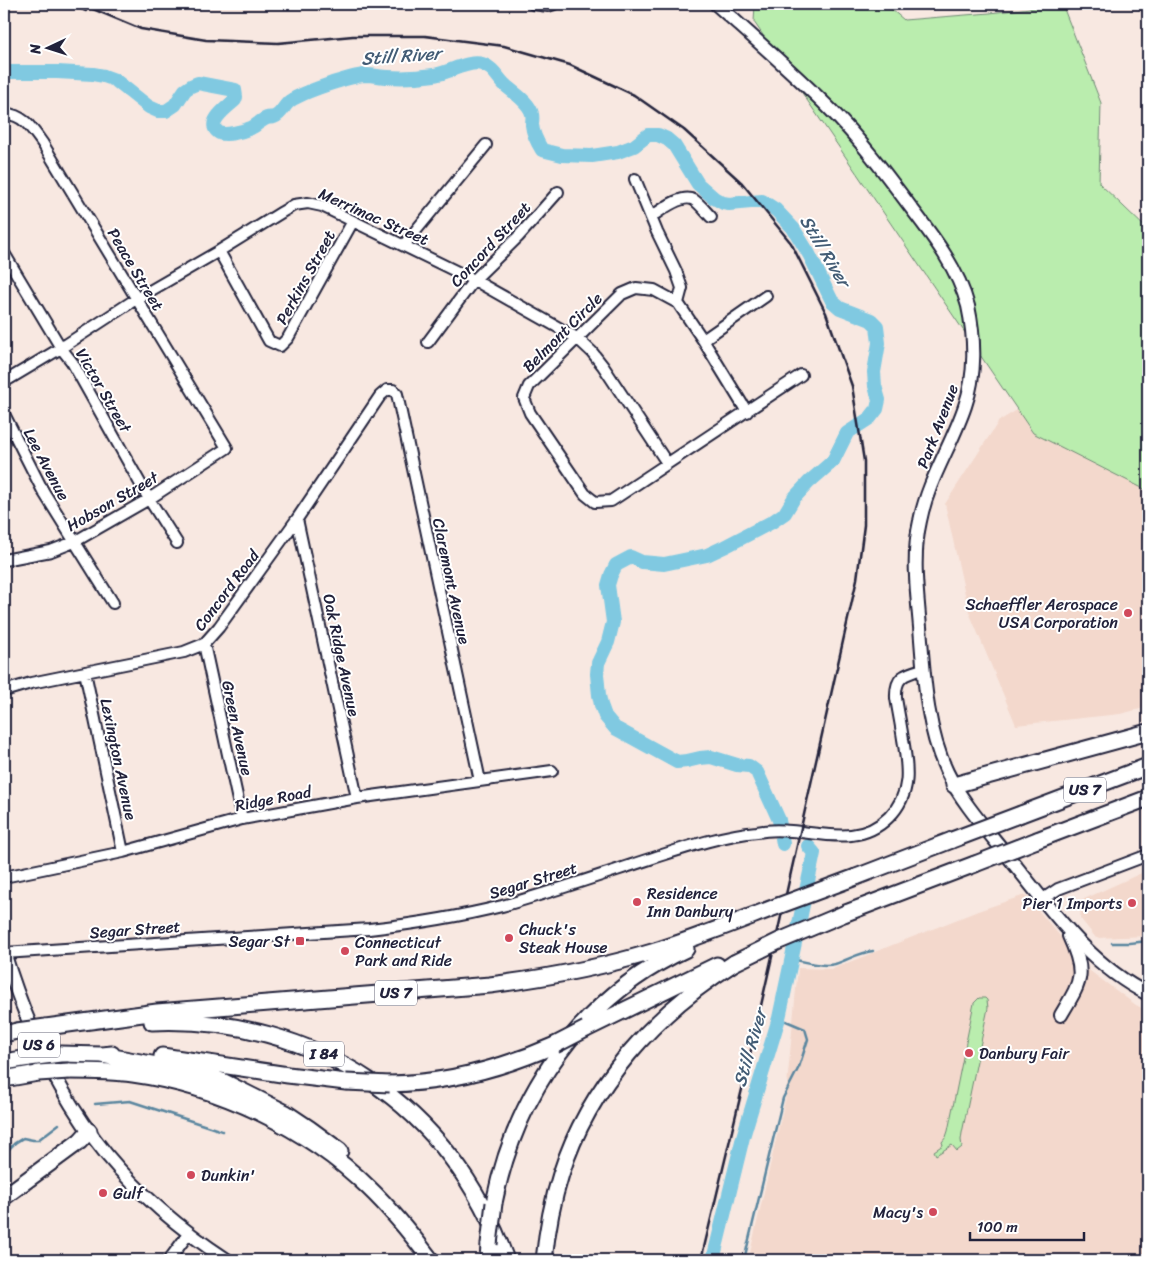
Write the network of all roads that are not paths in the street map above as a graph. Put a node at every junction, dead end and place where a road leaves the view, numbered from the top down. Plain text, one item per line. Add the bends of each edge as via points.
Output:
1 (533, 4) edge
2 (554, 4) edge
3 (716, 4) edge
4 (7, 114) edge
5 (486, 144) dead end
6 (635, 179) dead end
7 (558, 192) dead end
8 (651, 217) junction
9 (711, 217) dead end
10 (353, 221) junction
11 (404, 245) junction
12 (219, 250) junction
13 (4, 253) edge
14 (474, 280) junction
15 (766, 296) dead end
16 (136, 299) junction
17 (678, 303) junction
18 (577, 338) junction
19 (703, 340) junction
20 (428, 342) dead end
21 (61, 348) junction
22 (801, 375) dead end
23 (4, 382) edge
24 (393, 390) joint
25 (746, 412) junction
26 (4, 414) edge
27 (227, 448) joint
28 (667, 463) junction
29 (149, 499) junction
30 (297, 519) junction
31 (74, 542) junction
32 (177, 543) dead end
33 (4, 560) edge
34 (112, 603) dead end
35 (204, 644) junction
36 (923, 669) junction
37 (85, 672) junction
38 (4, 691) edge
39 (1148, 732) edge
40 (1148, 766) edge
41 (552, 771) dead end
42 (1148, 774) edge
43 (480, 781) junction
44 (954, 785) junction
45 (357, 798) junction
46 (1148, 798) edge
47 (1148, 810) edge
48 (1021, 814) junction
49 (242, 819) junction
50 (1037, 840) junction
51 (123, 852) junction
52 (1148, 855) edge
53 (4, 877) edge
54 (1043, 899) junction
55 (1063, 923) junction
56 (737, 924) junction
57 (4, 952) edge
58 (735, 959) junction
59 (1148, 994) edge
60 (1061, 1015) dead end
61 (46, 1027) junction
62 (11, 1032) edge
63 (102, 1055) junction
64 (4, 1062) edge
65 (4, 1079) edge
66 (90, 1131) junction
67 (4, 1188) edge
68 (4, 1196) edge
69 (189, 1233) junction
70 (170, 1260) edge
71 (228, 1260) edge
72 (431, 1260) edge
73 (436, 1260) edge
74 (488, 1260) edge
75 (506, 1260) edge
76 (544, 1260) edge

1 - 2 street
3 - 36 main road, Park Avenue via 830,109 868,152 936,240 954,270 967,304 973,343 971,384 961,417 933,479 917,536 916,571
4 - 16 street, Peace Street via 28,123 43,144
5 - 11 street
6 - 8 street
7 - 14 street, Concord Street
8 - 9 street via 685,198 693,199
8 - 17 street via 682,288
10 - 11 street, Merrimac Street
10 - 12 street, Merrimac Street via 322,206 294,205
10 - 12 street, Perkins Street via 288,338 280,346 269,341
11 - 14 street, Merrimac Street
12 - 16 street, Merrimac Street
13 - 21 street, Victor Street
14 - 18 street, Merrimac Street
14 - 20 street, Concord Street
15 - 19 street
16 - 21 street, Merrimac Street
16 - 27 street, Peace Street
17 - 18 street, Belmont Circle via 654,290 636,288 622,294
17 - 19 street, Belmont Circle
18 - 28 street, Merrimac Street via 603,366
18 - 28 street, Belmont Circle via 529,386 524,398 530,413 585,494 596,502 611,501
19 - 25 street, Belmont Circle
21 - 23 street, Merrimac Street
21 - 29 street, Victor Street
22 - 25 street, Belmont Circle
24 - 30 street, Concord Road via 387,390 380,396
24 - 43 street, Claremont Avenue via 397,394
25 - 28 street, Belmont Circle
26 - 31 street, Lee Avenue via 43,491
27 - 29 street, Hobson Street
29 - 31 street, Hobson Street
29 - 32 street, Victor Street
30 - 35 street, Concord Road
30 - 45 street, Oak Ridge Avenue
31 - 33 street, Hobson Street via 51,551
31 - 34 street, Lee Avenue
35 - 37 street, Concord Road via 184,652
35 - 49 street, Green Avenue
36 - 44 main road, Park Avenue via 936,741
36 - 57 street, Segar Street via 902,676 895,689 908,775 903,796 889,816 870,830 848,836 789,830 739,835 674,851 511,904 425,922
37 - 38 street, Concord Road
37 - 51 street, Lexington Avenue
39 - 44 highway
40 - 48 highway, US 7
41 - 43 street, Ridge Road
42 - 48 highway
43 - 45 street, Ridge Road
44 - 54 main road, Park Avenue
45 - 49 street, Ridge Road
46 - 50 highway, US 7
47 - 50 highway
48 - 56 highway, US 7, bridge
49 - 51 street, Ridge Road
50 - 58 highway, US 7, bridge
51 - 53 street, Ridge Road
52 - 54 street via 1058,888
54 - 55 main road, Park Avenue
55 - 59 main road via 1090,953 1128,983
55 - 60 main road via 1075,949 1080,981
56 - 61 highway, US 7 via 652,952 536,979 157,1012
56 - 74 highway, bridge via 673,955 626,985 578,1030 550,1065 528,1102 510,1144 494,1204
57 - 66 main road, US 6 via 40,1048
58 - 63 highway, bridge via 555,1045 474,1073 440,1080 390,1084 346,1082 136,1052
58 - 76 highway via 662,1018 630,1051 603,1088 580,1129 562,1173 550,1216
61 - 62 highway, I 84, bridge
61 - 75 highway, I 84 via 158,1022 214,1024 267,1034 320,1052 368,1079 404,1108 450,1155 493,1228
63 - 64 highway, bridge via 60,1054
63 - 73 highway via 184,1070 222,1081 286,1113 354,1162 375,1182 395,1203
65 - 72 highway, bridge via 69,1071 132,1074 208,1091 259,1112 306,1139 368,1187
66 - 67 highway via 76,1136
66 - 68 highway
66 - 69 main road, US 6 via 123,1172
69 - 70 street
69 - 71 main road, US 6

